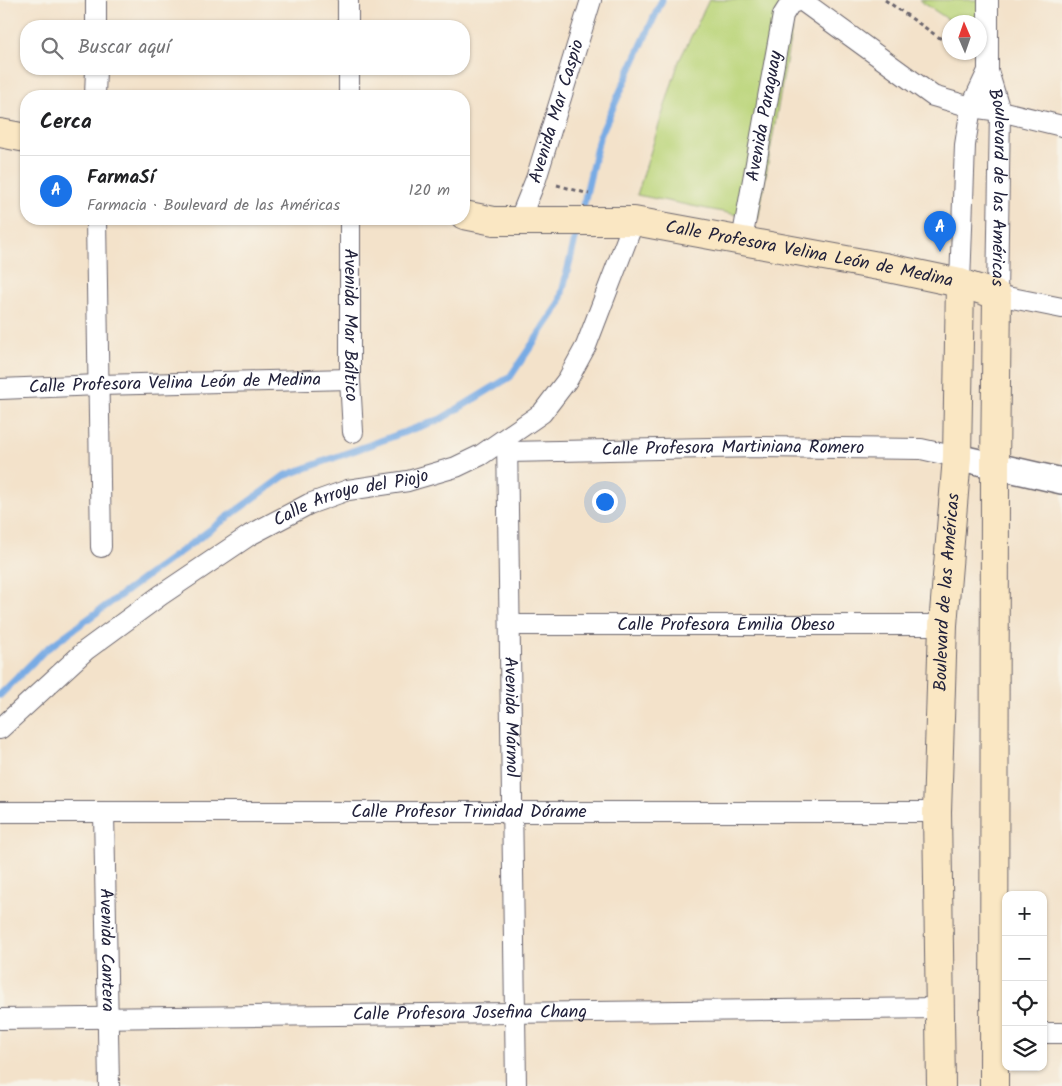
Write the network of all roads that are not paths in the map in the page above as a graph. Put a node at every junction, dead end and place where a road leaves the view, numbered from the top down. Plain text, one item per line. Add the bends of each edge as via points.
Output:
1 (96, 0) edge
2 (348, 0) edge
3 (591, 0) edge
4 (801, 0) edge
5 (988, 0) edge
6 (96, 20) edge
7 (348, 20) edge
8 (988, 71) junction
9 (96, 75) edge
10 (349, 75) edge
11 (95, 90) edge
12 (349, 90) edge
13 (970, 107) junction
14 (1000, 111) junction
15 (1062, 126) edge
16 (0, 133) edge
17 (20, 137) edge
18 (470, 216) edge
19 (634, 220) junction
20 (519, 221) junction
21 (96, 225) edge
22 (350, 225) edge
23 (742, 240) junction
24 (960, 283) junction
25 (998, 295) junction
26 (1062, 308) edge
27 (350, 379) junction
28 (99, 385) junction
29 (0, 390) edge
30 (353, 432) dead end
31 (507, 445) junction
32 (957, 457) junction
33 (995, 467) junction
34 (1062, 481) edge
35 (100, 547) dead end
36 (510, 625) junction
37 (943, 625) junction
38 (0, 729) edge
39 (0, 812) edge
40 (104, 812) junction
41 (512, 812) junction
42 (937, 812) junction
43 (939, 1008) junction
44 (514, 1013) junction
45 (108, 1018) junction
46 (0, 1019) edge
47 (1000, 1033) edge
48 (1047, 1033) edge
49 (1062, 1033) edge
50 (109, 1086) edge
51 (516, 1086) edge
52 (941, 1086) edge
53 (994, 1086) edge

1 - 6 street
2 - 7 street
3 - 20 street, Avenida Mar Caspio via 536,179
4 - 13 street via 933,96
4 - 23 street, Avenida Paraguay via 790,4 784,15
5 - 8 street
8 - 13 street, Boulevard de las Américas
8 - 14 street, Boulevard de las Américas
9 - 11 street
10 - 12 street
13 - 14 street
13 - 24 street, Boulevard de las Américas via 965,145
14 - 15 street
14 - 25 street, Boulevard de las Américas
16 - 17 main road
18 - 20 main road
19 - 20 main road, Calle Profesora Velina León de Medina via 596,208 554,221
19 - 23 main road, Calle Profesora Velina León de Medina
19 - 31 street, Calle Arroyo del Piojo via 586,346 568,379 542,414
21 - 28 street
22 - 27 street, Avenida Mar Báltico
23 - 24 main road, Calle Profesora Velina León de Medina
24 - 25 main road, Calle Profesora Velina León de Medina
24 - 32 main road, Boulevard de las Américas
25 - 26 street, Calle Profesora Velina León de Medina
25 - 33 main road, Boulevard de las Américas
27 - 28 street, Calle Profesora Velina León de Medina
27 - 30 street, Avenida Mar Báltico
28 - 29 street, Calle Profesora Velina León de Medina
28 - 35 street
31 - 32 street, Calle Profesora Martiniana Romero via 921,449
31 - 36 street, Avenida Mármol
31 - 38 street, Calle Arroyo del Piojo via 456,468 408,481 348,490 280,518 116,627 58,674
32 - 33 street
32 - 37 main road, Boulevard de las Américas
33 - 34 street
33 - 47 main road, Boulevard de las Américas
36 - 37 street, Calle Profesora Emilia Obeso
36 - 41 street, Avenida Mármol
37 - 42 main road, Boulevard de las Américas
39 - 40 street, Calle Profesor Trinidad Dórame
40 - 41 street, Calle Profesor Trinidad Dórame
40 - 45 street, Avenida Cantera
41 - 42 street, Calle Profesor Trinidad Dórame
41 - 44 street, Avenida Mármol
42 - 43 main road, Boulevard de las Américas
43 - 44 street, Calle Profesora Josefina Chang
43 - 52 main road, Boulevard de las Américas
44 - 45 street, Calle Profesora Josefina Chang
44 - 51 street, Avenida Mármol
45 - 46 street, Calle Profesora Josefina Chang
45 - 50 street, Avenida Cantera
47 - 53 main road, Boulevard de las Américas
48 - 49 street

